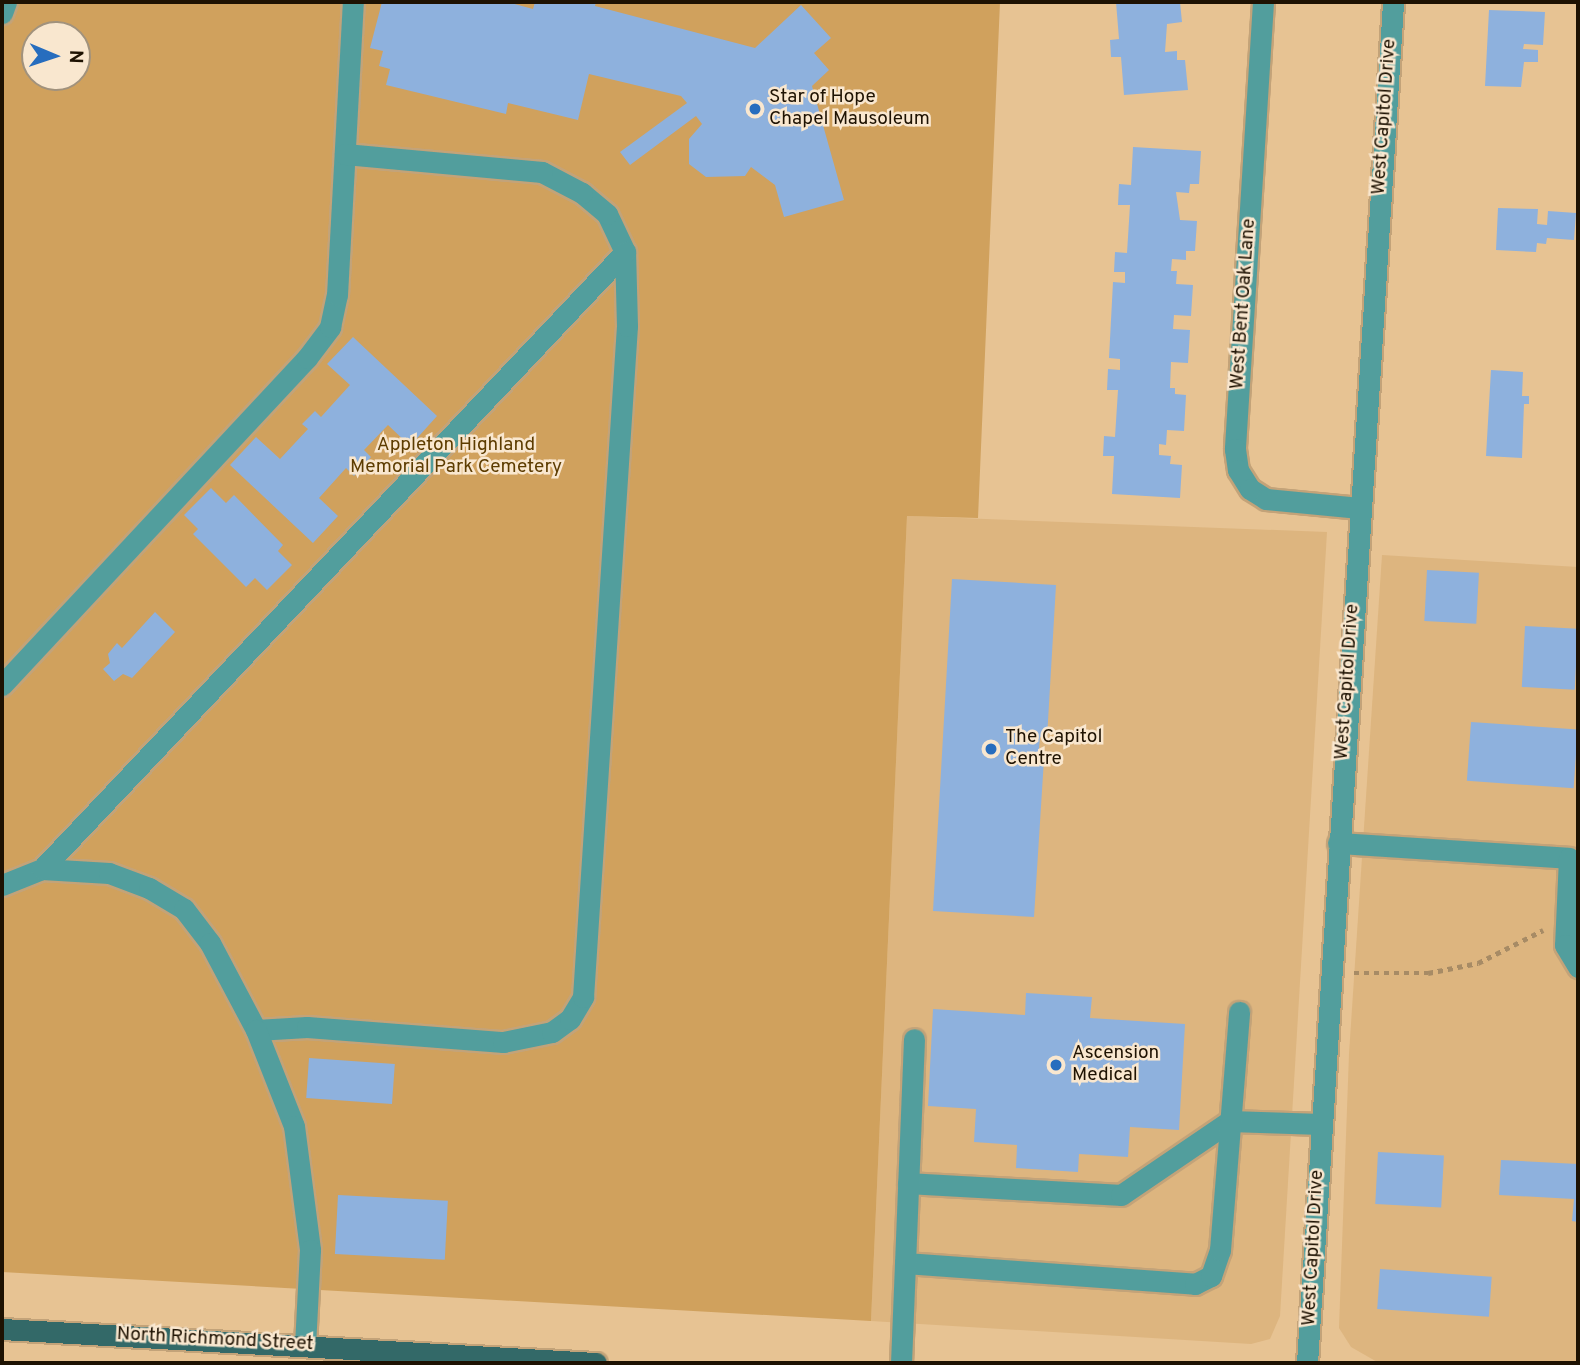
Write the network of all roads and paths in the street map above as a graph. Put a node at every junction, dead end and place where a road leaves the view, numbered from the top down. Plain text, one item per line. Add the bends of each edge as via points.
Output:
1 (6, 2) edge
2 (354, 2) edge
3 (1263, 2) edge
4 (1393, 2) edge
5 (2, 13) edge
6 (345, 154) junction
7 (625, 252) junction
8 (1360, 508) junction
9 (2, 685) edge
10 (1338, 843) junction
11 (42, 869) junction
12 (2, 885) edge
13 (1566, 913) junction
14 (1578, 967) edge
15 (1330, 972) junction
16 (1239, 1012) dead end
17 (256, 1030) junction
18 (914, 1039) dead end
19 (1230, 1121) junction
20 (1321, 1124) junction
21 (908, 1183) junction
22 (905, 1263) junction
23 (2, 1329) edge
24 (305, 1344) junction
25 (441, 1358) edge
26 (596, 1363) edge
27 (901, 1363) edge
28 (1307, 1363) edge

1 - 5 street
2 - 6 street
3 - 8 street, West Bent Oak Lane via 1235,449 1238,470 1250,489 1266,499
4 - 8 street, West Capitol Drive
6 - 7 street via 542,172 582,193 607,214
6 - 9 street via 337,295 330,327 307,358
7 - 11 street
7 - 17 street via 628,326 583,997 570,1019 552,1032 503,1042 307,1027
8 - 10 street, West Capitol Drive
10 - 13 street via 1569,858
10 - 15 street, West Capitol Drive
11 - 12 street
11 - 17 street via 108,873 149,888 184,909 210,943
13 - 14 street via 1565,945
13 - 15 path via 1532,937 1478,963 1428,973
15 - 20 street, West Capitol Drive
16 - 19 street
17 - 24 street via 295,1126 310,1250
18 - 21 street
19 - 20 street
19 - 21 street via 1121,1195
19 - 22 street via 1218,1264 1211,1276 1195,1284
20 - 28 street, West Capitol Drive
21 - 22 street
22 - 27 street
23 - 24 main road, North Richmond Street
24 - 25 main road, North Richmond Street
25 - 26 main road, North Richmond Street

